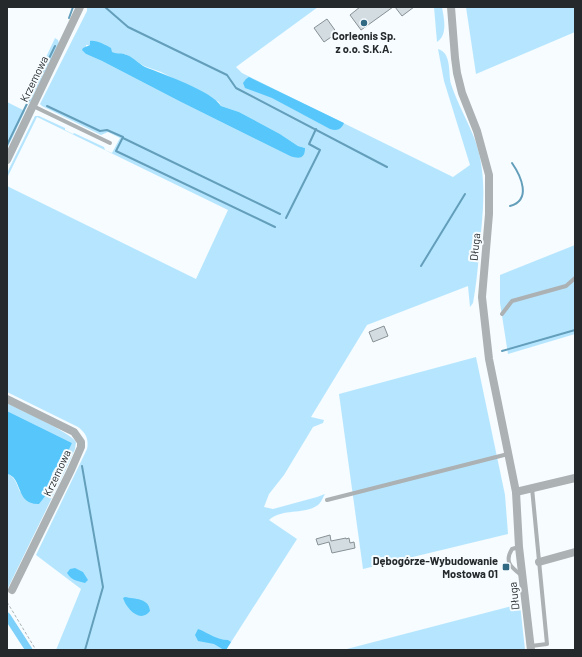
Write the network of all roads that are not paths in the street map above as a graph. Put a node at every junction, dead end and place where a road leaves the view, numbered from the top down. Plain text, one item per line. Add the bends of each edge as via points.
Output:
1 (80, 7) edge
2 (451, 7) edge
3 (33, 106) junction
4 (110, 143) dead end
5 (7, 160) edge
6 (575, 278) edge
7 (502, 314) dead end
8 (7, 399) edge
9 (508, 454) junction
10 (575, 478) edge
11 (532, 488) junction
12 (516, 492) junction
13 (327, 500) dead end
14 (520, 547) junction
15 (575, 552) edge
16 (539, 562) junction
17 (523, 577) junction
18 (12, 590) dead end
19 (531, 648) edge

1 - 3 street, Krzemowa
2 - 9 street, Długa via 457,73 482,146 489,175 490,214 482,297 489,359
3 - 4 lane
3 - 5 street, Krzemowa
6 - 7 lane via 566,286 512,301
8 - 18 street, Krzemowa via 74,432 81,442 71,470
9 - 12 street, Długa
9 - 13 lane
10 - 11 street
11 - 12 street
11 - 16 lane
12 - 14 street, Długa
14 - 17 street, Długa
14 - 17 lane via 512,549 508,558 510,565
15 - 16 street
16 - 19 lane via 548,644
17 - 19 street, Długa

